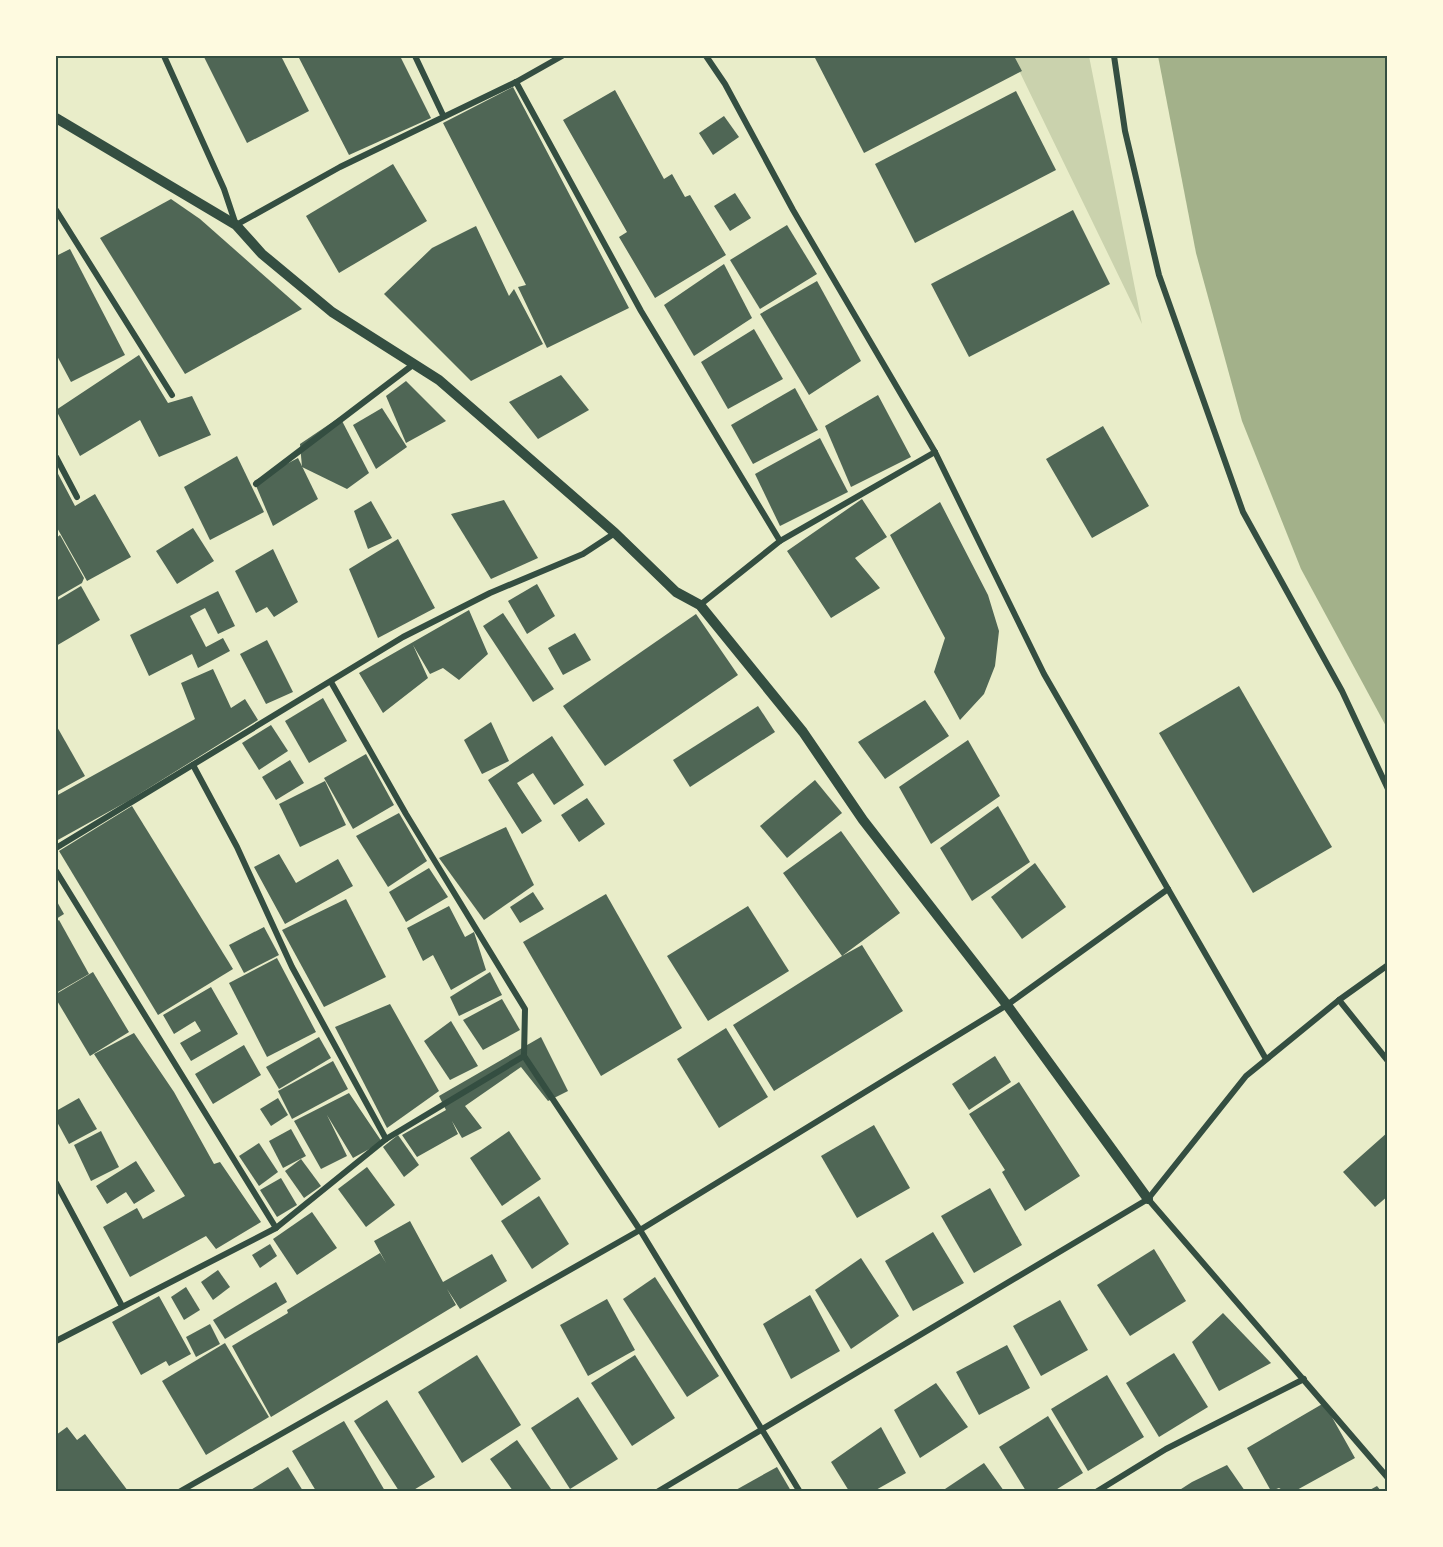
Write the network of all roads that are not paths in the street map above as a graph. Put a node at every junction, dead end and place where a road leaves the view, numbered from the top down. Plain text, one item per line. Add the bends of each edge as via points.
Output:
1 (164, 56) edge
2 (415, 56) edge
3 (562, 56) edge
4 (706, 56) edge
5 (1114, 56) edge
6 (516, 82) junction
7 (443, 115) junction
8 (56, 118) edge
9 (56, 210) edge
10 (236, 225) junction
11 (414, 364) junction
12 (172, 395) dead end
13 (935, 453) junction
14 (56, 457) edge
15 (256, 484) dead end
16 (77, 496) dead end
17 (615, 533) junction
18 (780, 542) junction
19 (700, 605) junction
20 (331, 682) junction
21 (193, 765) junction
22 (1388, 789) edge
23 (56, 848) edge
24 (56, 871) edge
25 (1168, 889) junction
26 (1388, 965) edge
27 (1339, 1000) junction
28 (1006, 1005) junction
29 (524, 1056) junction
30 (1266, 1059) junction
31 (1388, 1061) edge
32 (387, 1139) junction
33 (56, 1183) edge
34 (1148, 1199) junction
35 (276, 1228) junction
36 (640, 1230) junction
37 (122, 1306) junction
38 (56, 1341) edge
39 (1304, 1379) junction
40 (764, 1430) junction
41 (1388, 1478) edge
42 (179, 1491) edge
43 (657, 1491) edge
44 (800, 1491) edge
45 (1096, 1491) edge

1 - 10 street via 224,189
2 - 7 street
3 - 6 street
4 - 13 street
5 - 22 street via 1125,131 1159,275 1243,512 1342,691
6 - 7 street
6 - 18 street via 641,311
7 - 10 street
8 - 10 street
9 - 12 street
10 - 11 street via 262,254 332,312
11 - 15 street
11 - 17 street via 439,380
13 - 18 street
13 - 25 street via 1044,674
14 - 16 street
17 - 19 street via 676,592
17 - 20 street via 583,554 490,593 403,637
18 - 19 street
19 - 28 street via 803,732 863,820
20 - 21 street
20 - 29 street via 525,1010
21 - 23 street
21 - 32 street via 237,847 292,967
24 - 35 street
25 - 28 street
25 - 30 street
26 - 27 street
27 - 30 street
27 - 31 street
28 - 34 street
28 - 36 street
29 - 32 street
29 - 36 street
30 - 34 street via 1246,1076
32 - 35 street
33 - 37 street
34 - 39 street
34 - 40 street
35 - 37 street
36 - 40 street
36 - 42 street
37 - 38 street
39 - 41 street
39 - 45 street via 1166,1449
40 - 43 street
40 - 44 street

